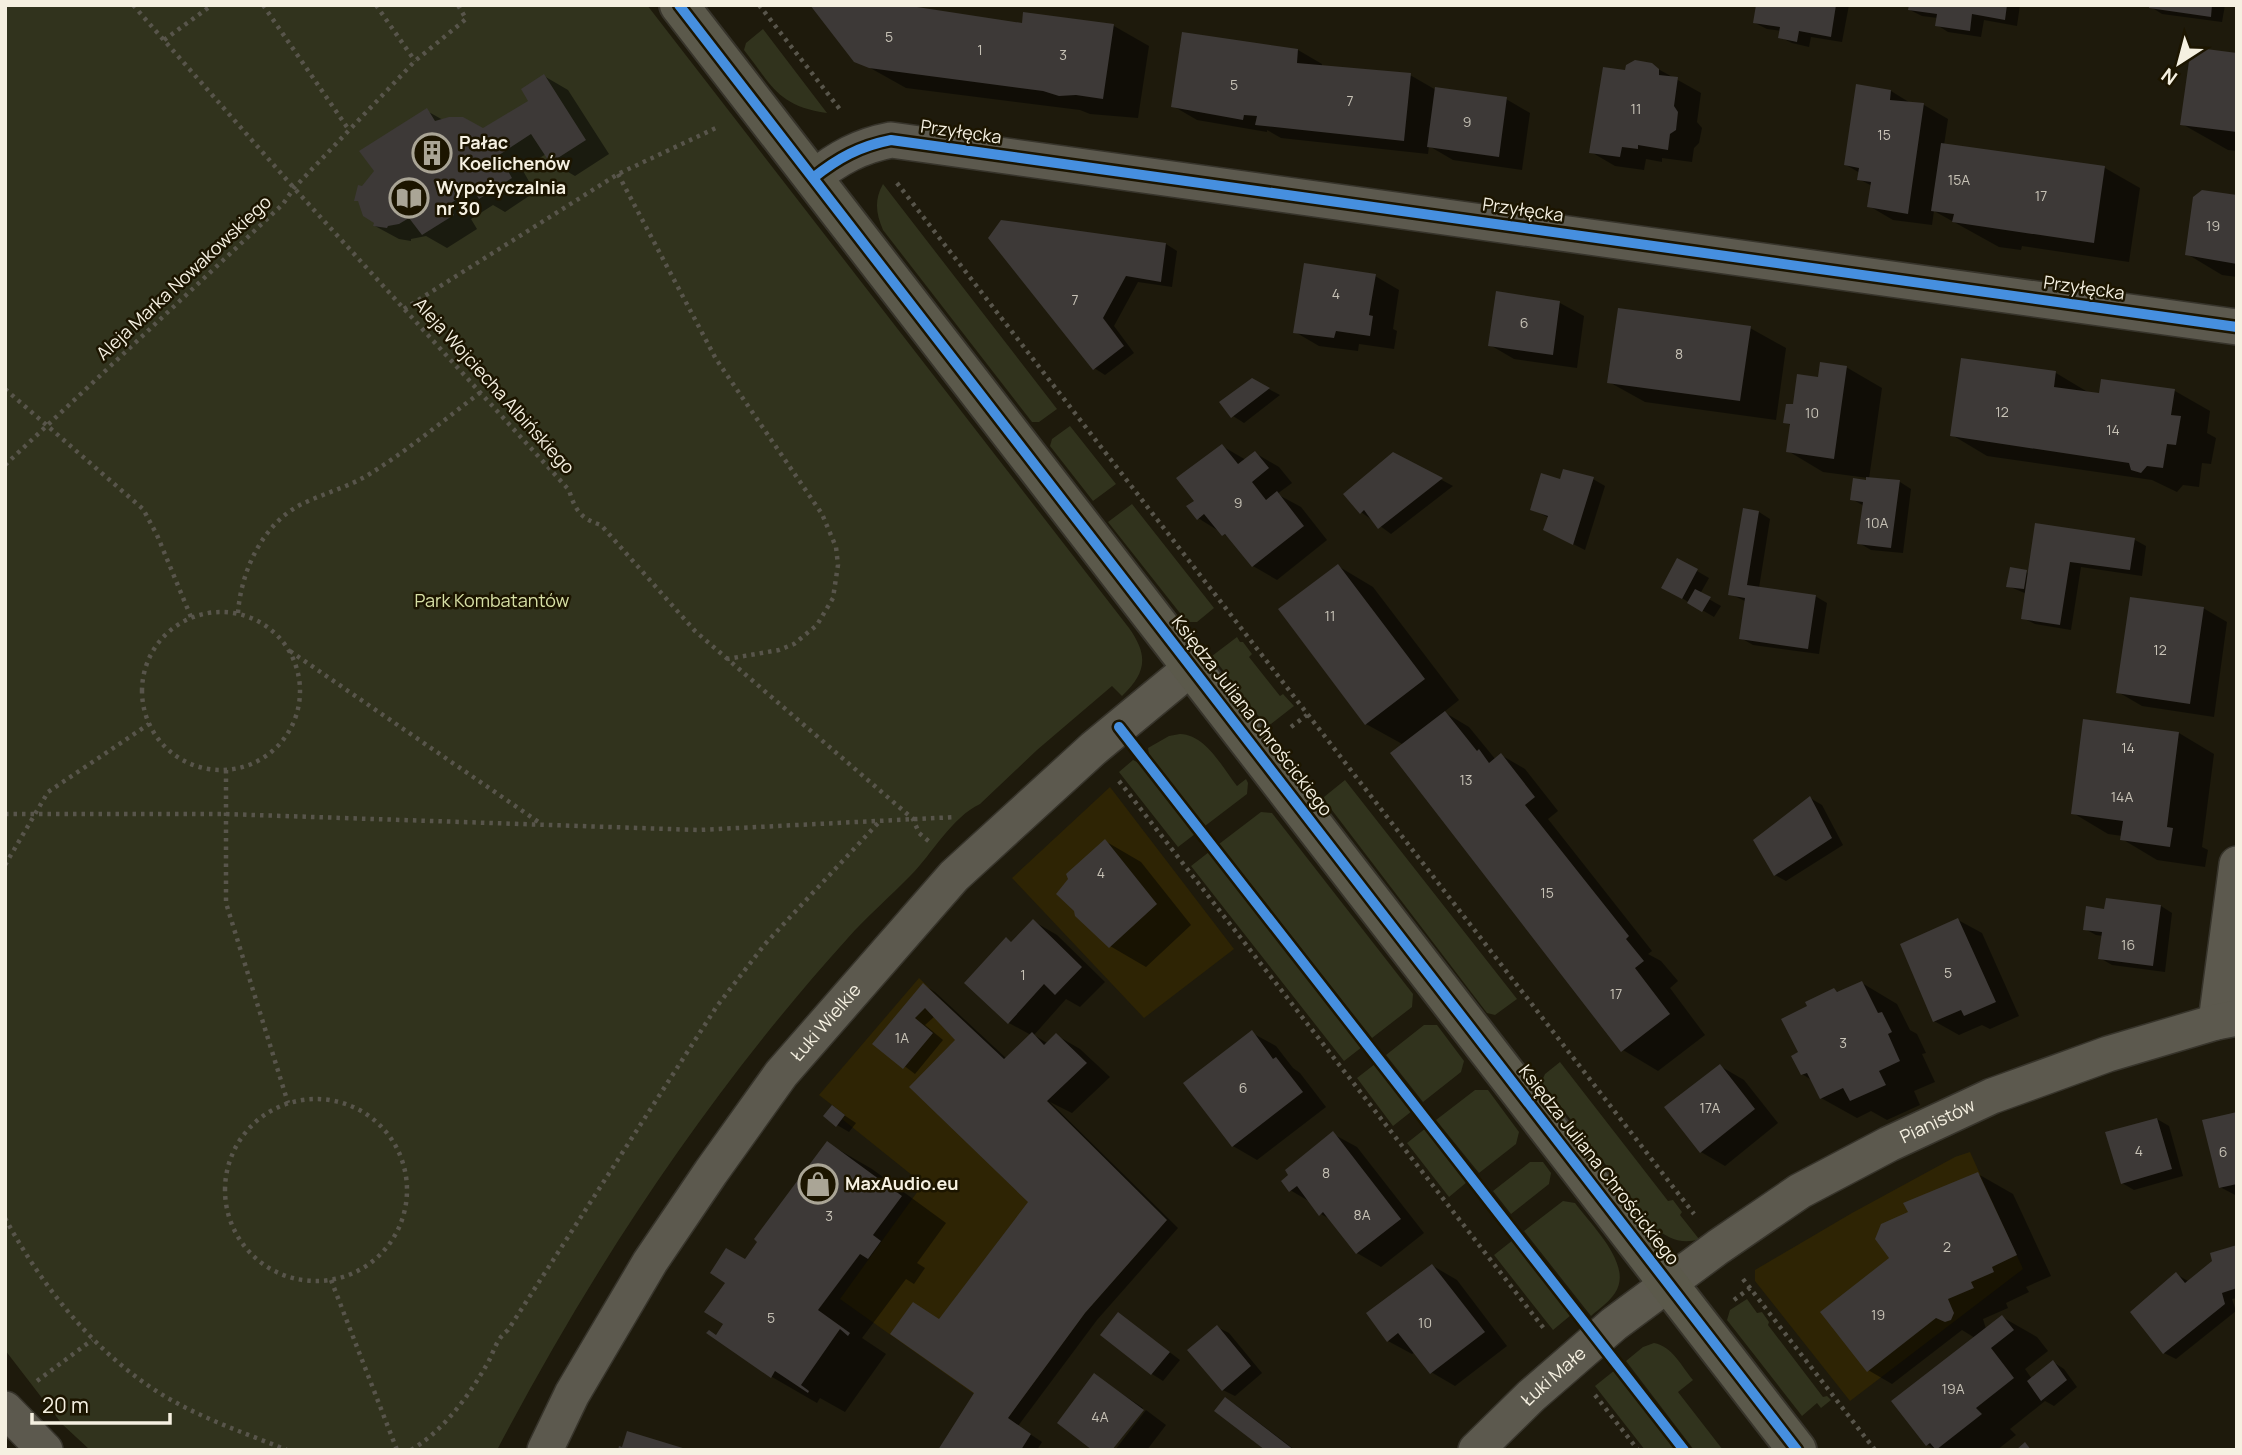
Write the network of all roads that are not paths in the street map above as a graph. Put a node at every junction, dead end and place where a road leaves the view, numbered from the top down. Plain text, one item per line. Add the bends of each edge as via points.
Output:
1 (679, 5) edge
2 (813, 178) junction
3 (2237, 327) edge
4 (1192, 667) junction
5 (2237, 863) edge
6 (2226, 1020) edge
7 (1668, 1283) junction
8 (16, 1399) edge
9 (45, 1450) edge
10 (545, 1450) edge
11 (1476, 1450) edge
12 (1797, 1450) edge

1 - 2 street, Księdza Juliana Chrościckiego
2 - 3 street, Przyłęcka via 850,152 891,140
2 - 4 street, Księdza Juliana Chrościckiego
4 - 7 street, Księdza Juliana Chrościckiego
4 - 10 street, Łuki Wielkie via 1094,748 954,876 781,1074 650,1262 572,1394
5 - 6 street
6 - 7 street, Pianistów via 2108,1054 1992,1096 1900,1139 1800,1191
7 - 11 street, Łuki Małe via 1578,1354
7 - 12 street, Księdza Juliana Chrościckiego
8 - 9 street

